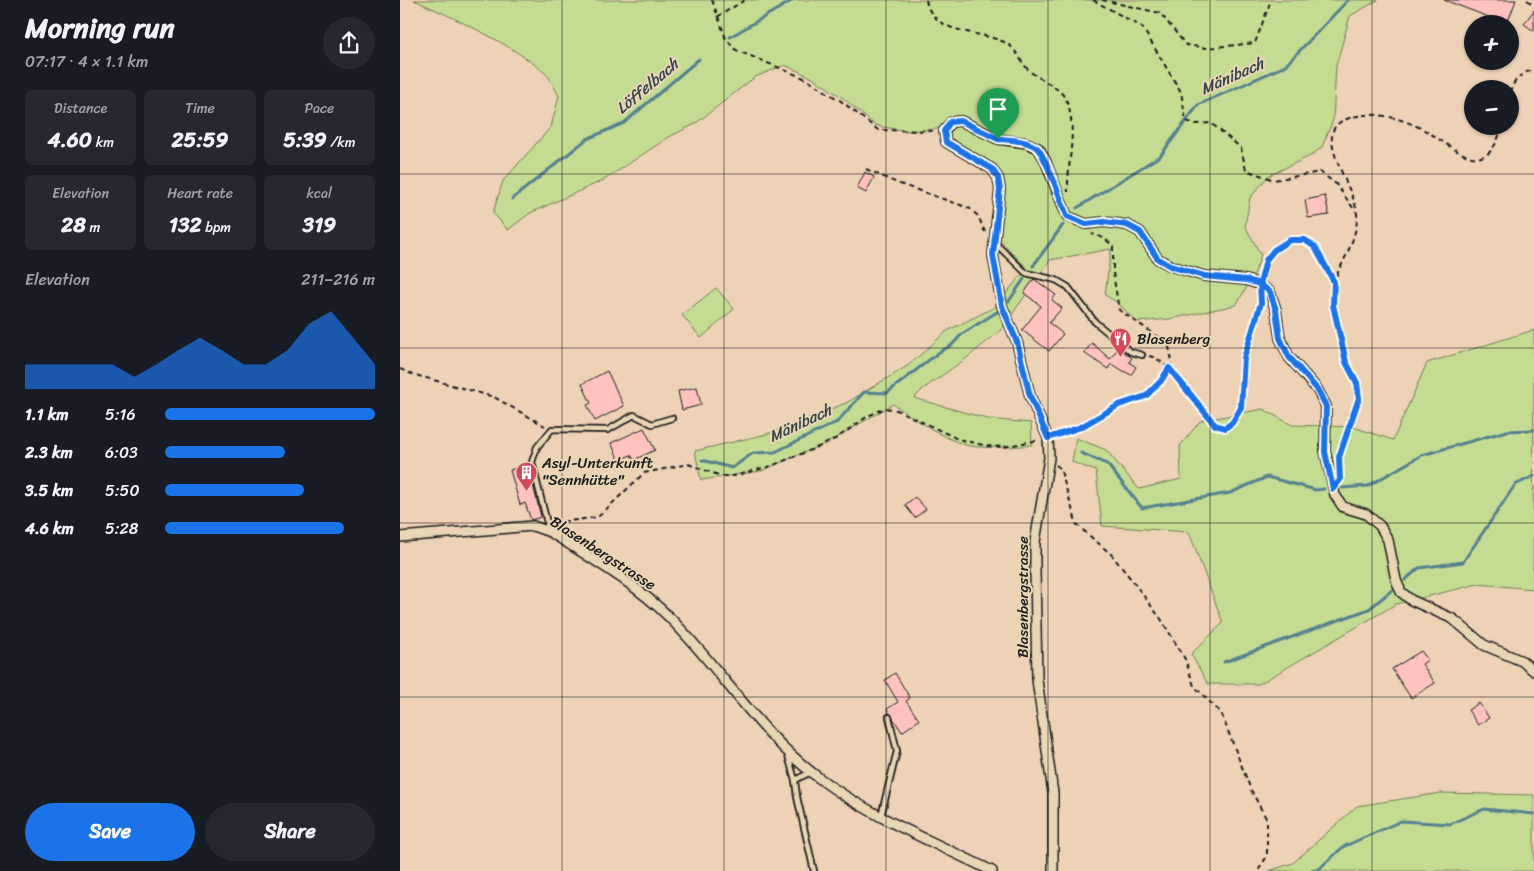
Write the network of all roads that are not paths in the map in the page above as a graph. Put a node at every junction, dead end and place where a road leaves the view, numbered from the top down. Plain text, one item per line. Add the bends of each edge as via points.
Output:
1 (990, 241) junction
2 (1142, 354) road end
3 (672, 418) dead end
4 (549, 528) junction
5 (400, 537) edge
6 (1534, 671) edge
7 (889, 717) dead end
8 (786, 750) junction
9 (811, 772) junction
10 (795, 780) junction
11 (881, 816) junction
12 (814, 871) edge
13 (992, 871) edge
14 (1052, 871) edge

1 - 2 lane via 1026,273 1056,280 1068,287 1095,322 1131,352
1 - 6 street, Blasenbergstrasse via 1000,189 998,178 992,169 946,142 944,131 950,122 961,121 998,139 1038,148 1067,216 1086,224 1127,225 1140,232 1158,259 1170,266 1204,276 1260,284 1270,292 1280,338 1289,357 1317,389 1326,406 1325,452 1333,489 1344,507 1366,514 1380,526 1388,540 1401,592 1453,619 1484,646 1522,661
1 - 14 street, Blasenbergstrasse via 1002,306 1017,342 1030,396 1048,438 1049,458 1035,542 1035,570 1037,680 1053,792
3 - 4 lane via 652,424 634,415 608,430 552,429 537,447 532,462
4 - 5 street, Blasenbergstrasse via 533,526
4 - 8 street, Blasenbergstrasse via 671,618
7 - 11 lane via 897,751
8 - 9 street, Blasenbergstrasse
8 - 10 lane
9 - 10 lane
9 - 11 street, Blasenbergstrasse
10 - 12 lane
11 - 13 street, Blasenbergstrasse

